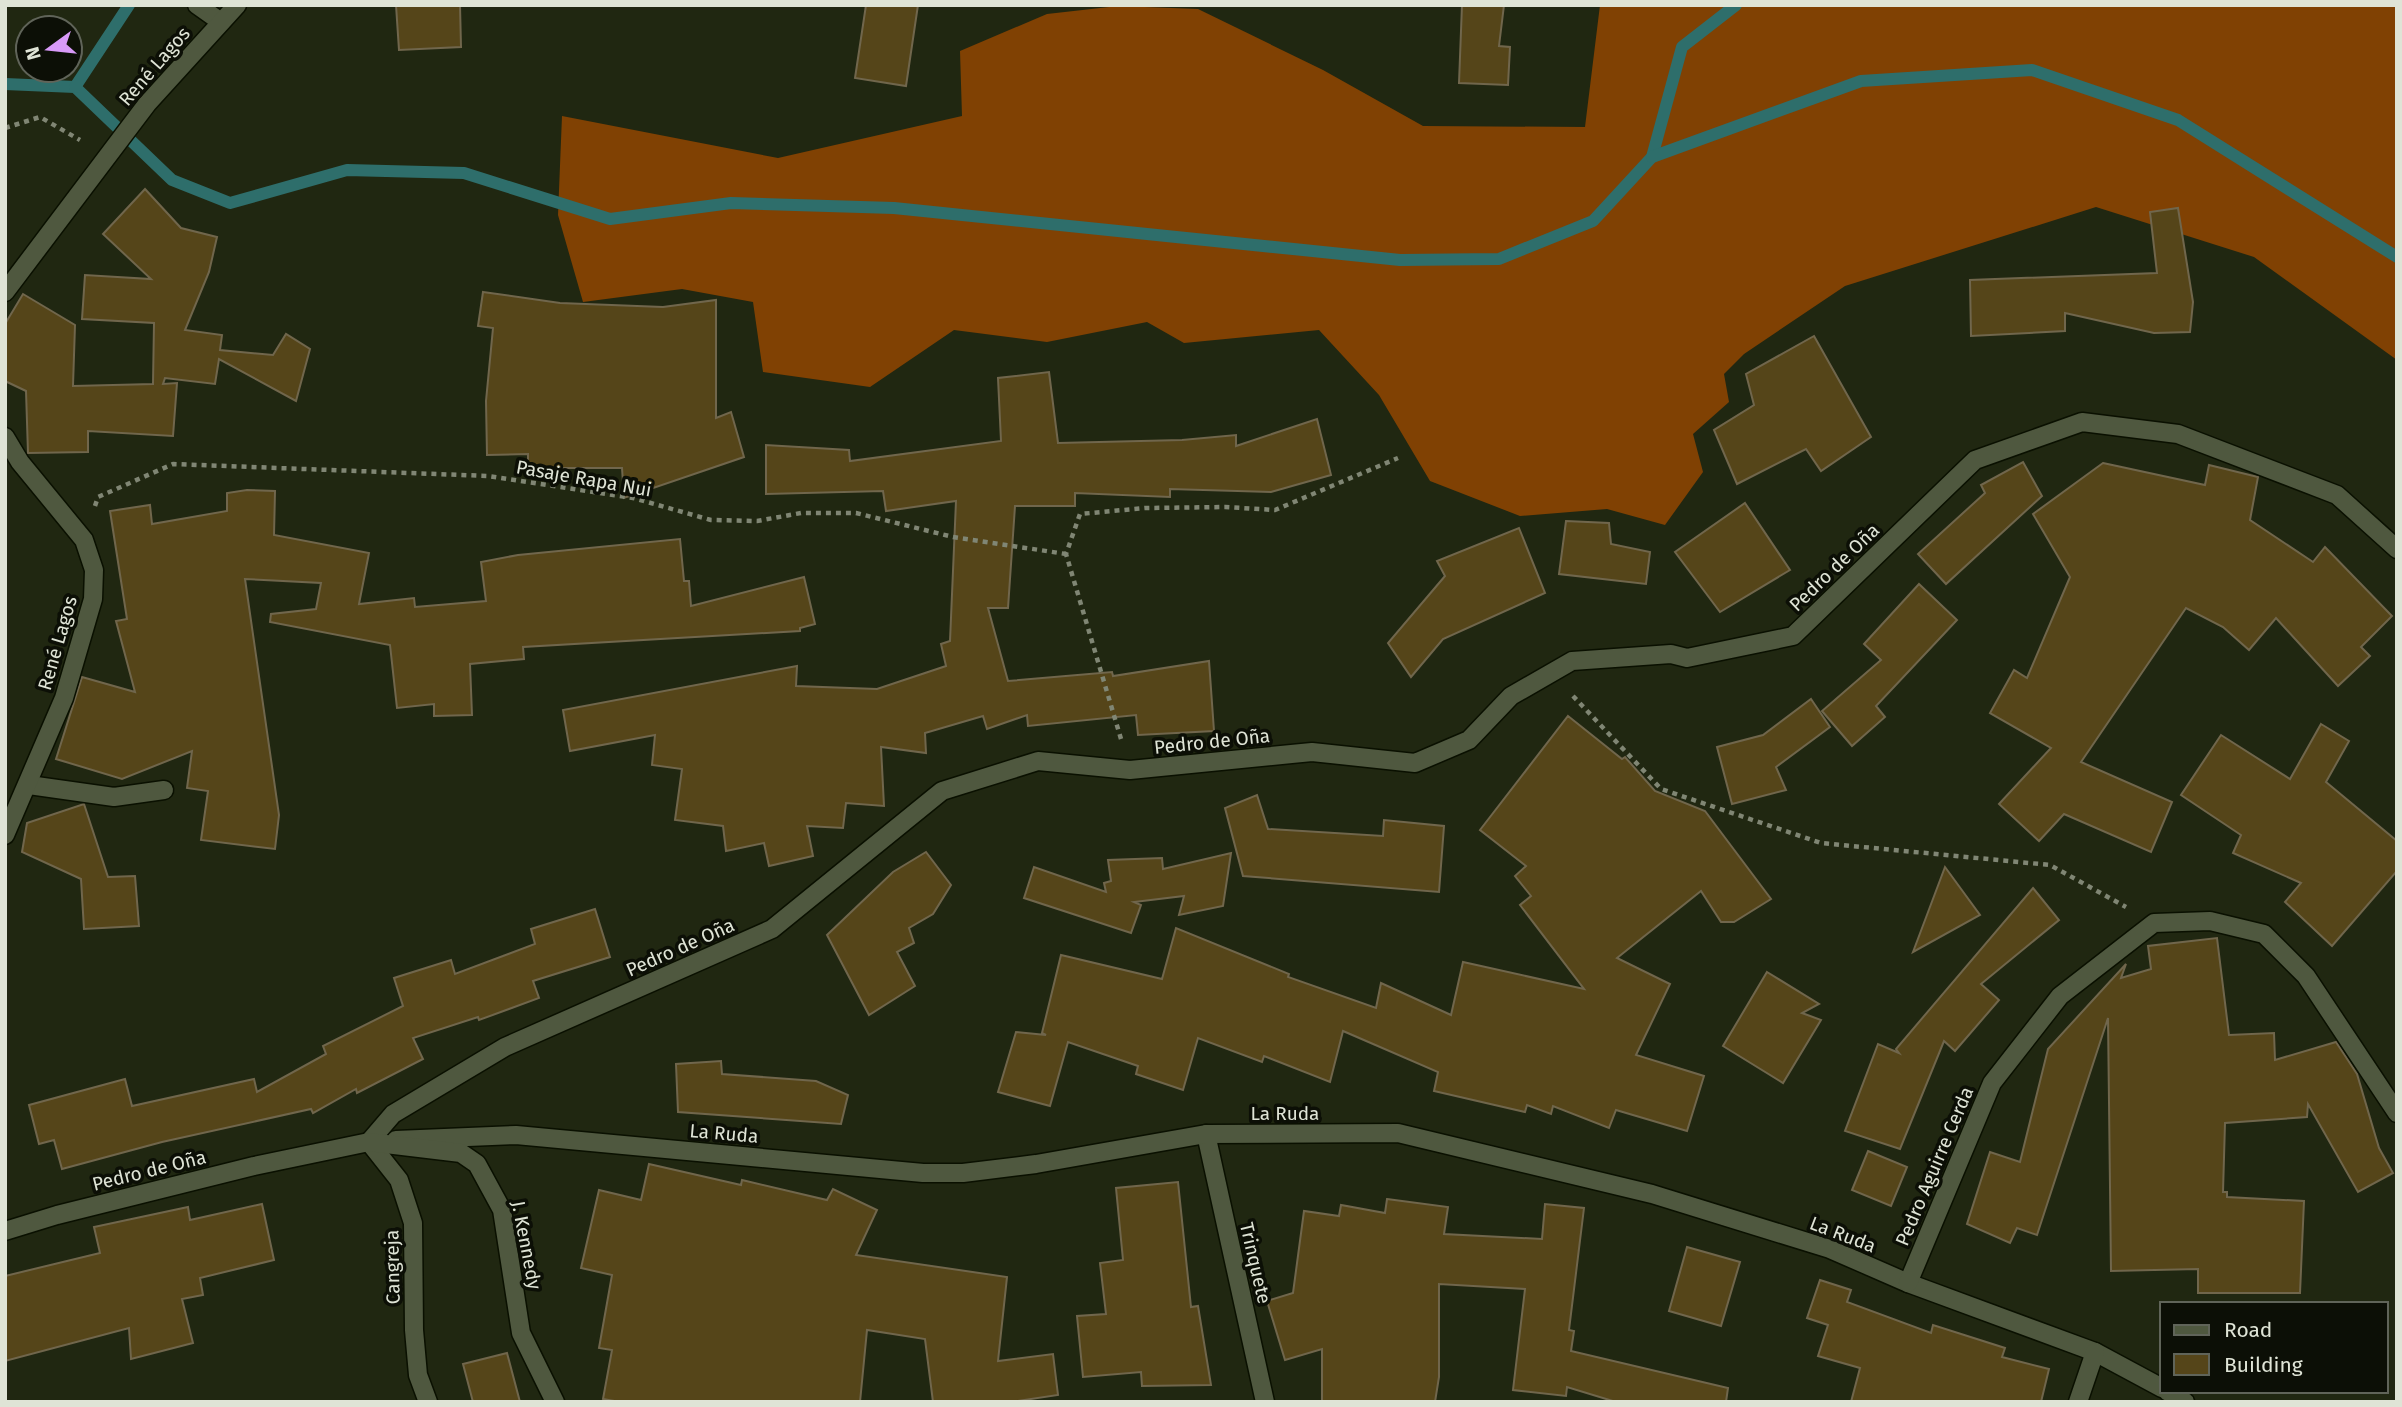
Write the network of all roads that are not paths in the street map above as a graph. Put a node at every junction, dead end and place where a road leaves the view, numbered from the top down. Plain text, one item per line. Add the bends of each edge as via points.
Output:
1 (197, 5) edge
2 (237, 5) edge
3 (221, 22) junction
4 (5, 292) edge
5 (5, 437) edge
6 (2397, 549) edge
7 (29, 785) junction
8 (164, 790) dead end
9 (5, 835) edge
10 (2397, 1113) edge
11 (1206, 1134) junction
12 (369, 1142) junction
13 (5, 1231) edge
14 (1908, 1283) junction
15 (2095, 1352) junction
16 (2160, 1387) edge
17 (428, 1402) edge
18 (555, 1402) edge
19 (1265, 1402) edge
20 (2078, 1402) edge

1 - 3 street
2 - 3 street, René Lagos
3 - 4 street, René Lagos via 147,104
5 - 7 street, René Lagos via 84,540 94,569 93,598 64,698
6 - 12 street, Pedro de Oña via 2337,495 2178,434 2082,422 1975,460 1793,636 1687,657 1671,654 1572,661 1511,696 1469,740 1415,763 1312,752 1130,770 1038,761 942,791 772,929 505,1047 393,1114
7 - 8 street via 114,797
7 - 9 street, René Lagos
10 - 14 street, Pedro Aguirre Cerda via 2306,976 2264,934 2210,921 2154,923 2060,996 1992,1083
11 - 12 street, La Ruda via 963,1173 516,1135
11 - 14 street, La Ruda via 1398,1133 1652,1194 1830,1249
11 - 19 street, Trinquete
12 - 13 street, Pedro de Oña via 240,1169
12 - 17 street, Cangreja via 399,1180 413,1223 414,1330 418,1375
12 - 18 street, J. Kennedy via 461,1153 483,1172 502,1210 522,1334
14 - 15 street, La Ruda
15 - 16 street, La Ruda
15 - 20 street

